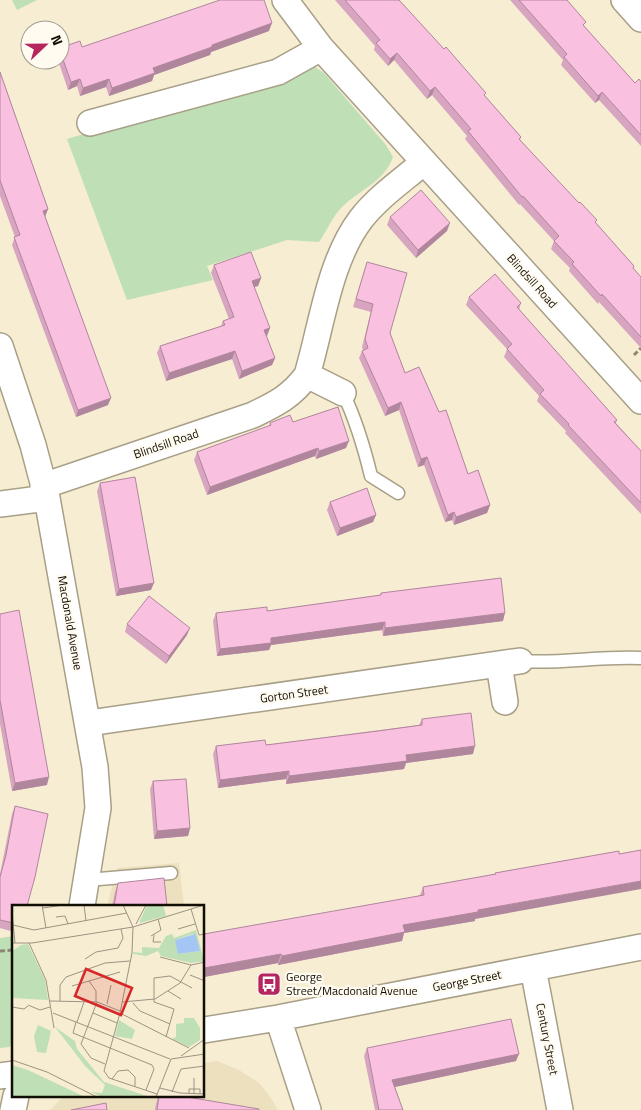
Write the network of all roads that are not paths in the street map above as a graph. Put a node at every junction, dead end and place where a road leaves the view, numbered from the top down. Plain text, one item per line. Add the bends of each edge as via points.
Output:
1 (285, 0) edge
2 (624, 0) edge
3 (641, 19) edge
4 (321, 48) junction
5 (90, 123) dead end
6 (424, 162) junction
7 (0, 346) edge
8 (307, 375) junction
9 (343, 394) joint
10 (641, 401) edge
11 (45, 492) junction
12 (398, 493) dead end
13 (0, 504) edge
14 (641, 658) edge
15 (510, 663) junction
16 (505, 702) dead end
17 (89, 723) junction
18 (171, 873) dead end
19 (87, 880) junction
20 (82, 905) edge
21 (641, 947) edge
22 (533, 968) junction
23 (278, 1018) junction
24 (205, 1030) edge
25 (308, 1110) edge
26 (560, 1110) edge

1 - 4 street, Blindsill Road
2 - 3 street
4 - 5 street via 278,72
4 - 6 street, Blindsill Road
6 - 8 street, Blindsill Road via 361,219 345,246
6 - 10 street, Blindsill Road
7 - 11 street, Macdonald Avenue
8 - 9 street
8 - 11 street, Blindsill Road via 283,400 254,415
9 - 12 lane via 353,413 371,476
11 - 13 street, Blindsill Road
11 - 17 street, Macdonald Avenue
14 - 15 lane
15 - 16 street
15 - 17 street, Gorton Street
17 - 19 street, Macdonald Avenue via 98,808
18 - 19 lane
19 - 20 street, Macdonald Avenue
21 - 22 street, George Street
22 - 23 street, George Street
22 - 26 street, Century Street
23 - 24 street, George Street
23 - 25 street

